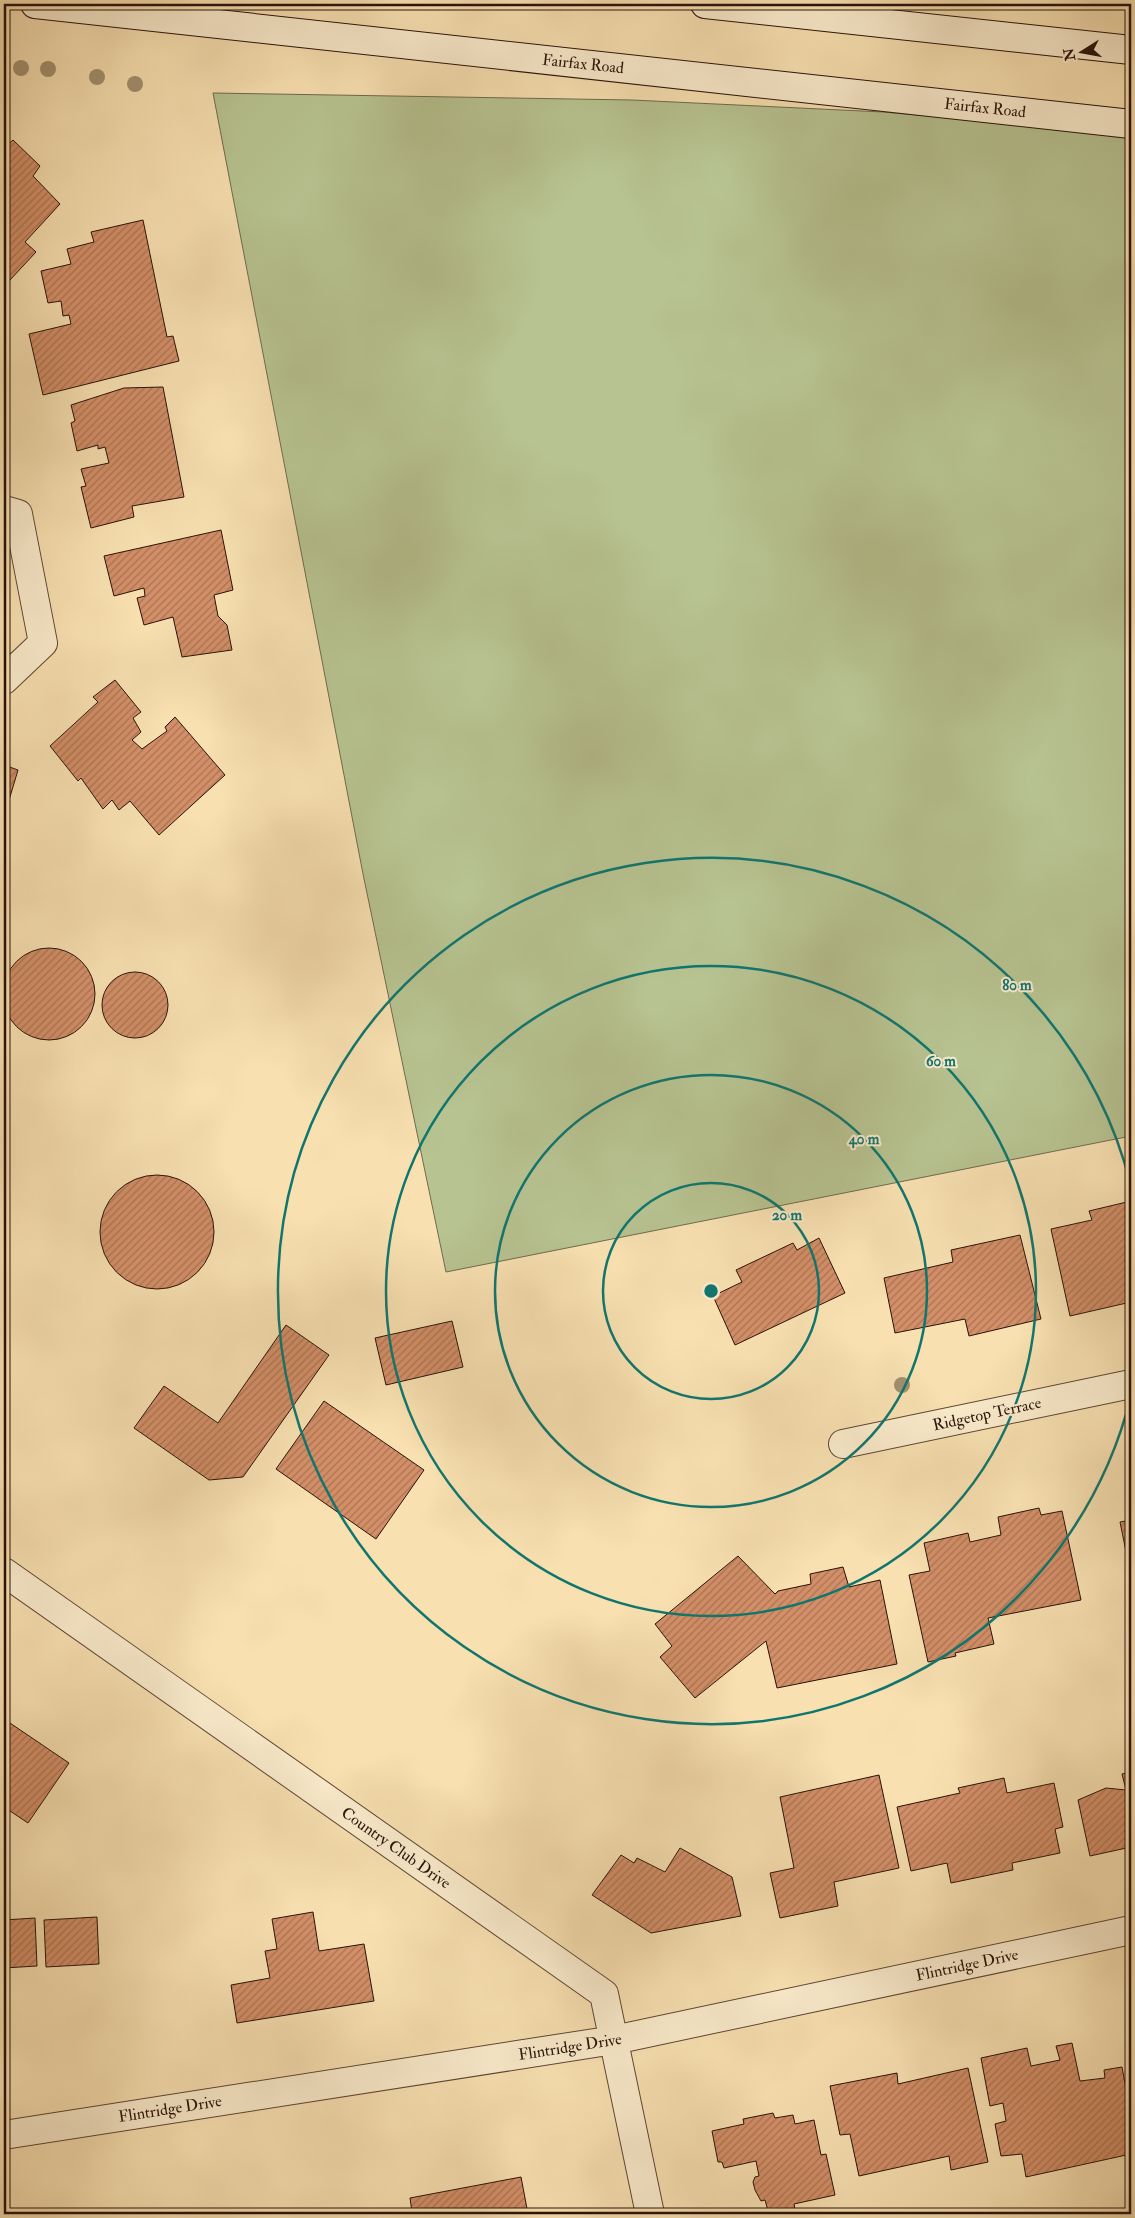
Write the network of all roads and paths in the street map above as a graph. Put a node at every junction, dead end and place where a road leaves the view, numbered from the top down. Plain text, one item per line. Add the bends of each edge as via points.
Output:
1 (34, 4) edge
2 (705, 4) edge
3 (1131, 50) edge
4 (1131, 124) edge
5 (4, 510) edge
6 (4, 680) edge
7 (1131, 1384) edge
8 (844, 1444) dead end
9 (4, 1572) edge
10 (1131, 1930) edge
11 (614, 2040) junction
12 (4, 2135) edge
13 (650, 2214) edge

1 - 4 street, Fairfax Road
2 - 3 street
5 - 6 street via 18,514 43,643
7 - 8 street, Ridgetop Terrace
9 - 11 street, Country Club Drive via 604,1994
10 - 11 street, Flintridge Drive
11 - 12 street, Flintridge Drive
11 - 13 street, Country Club Drive

